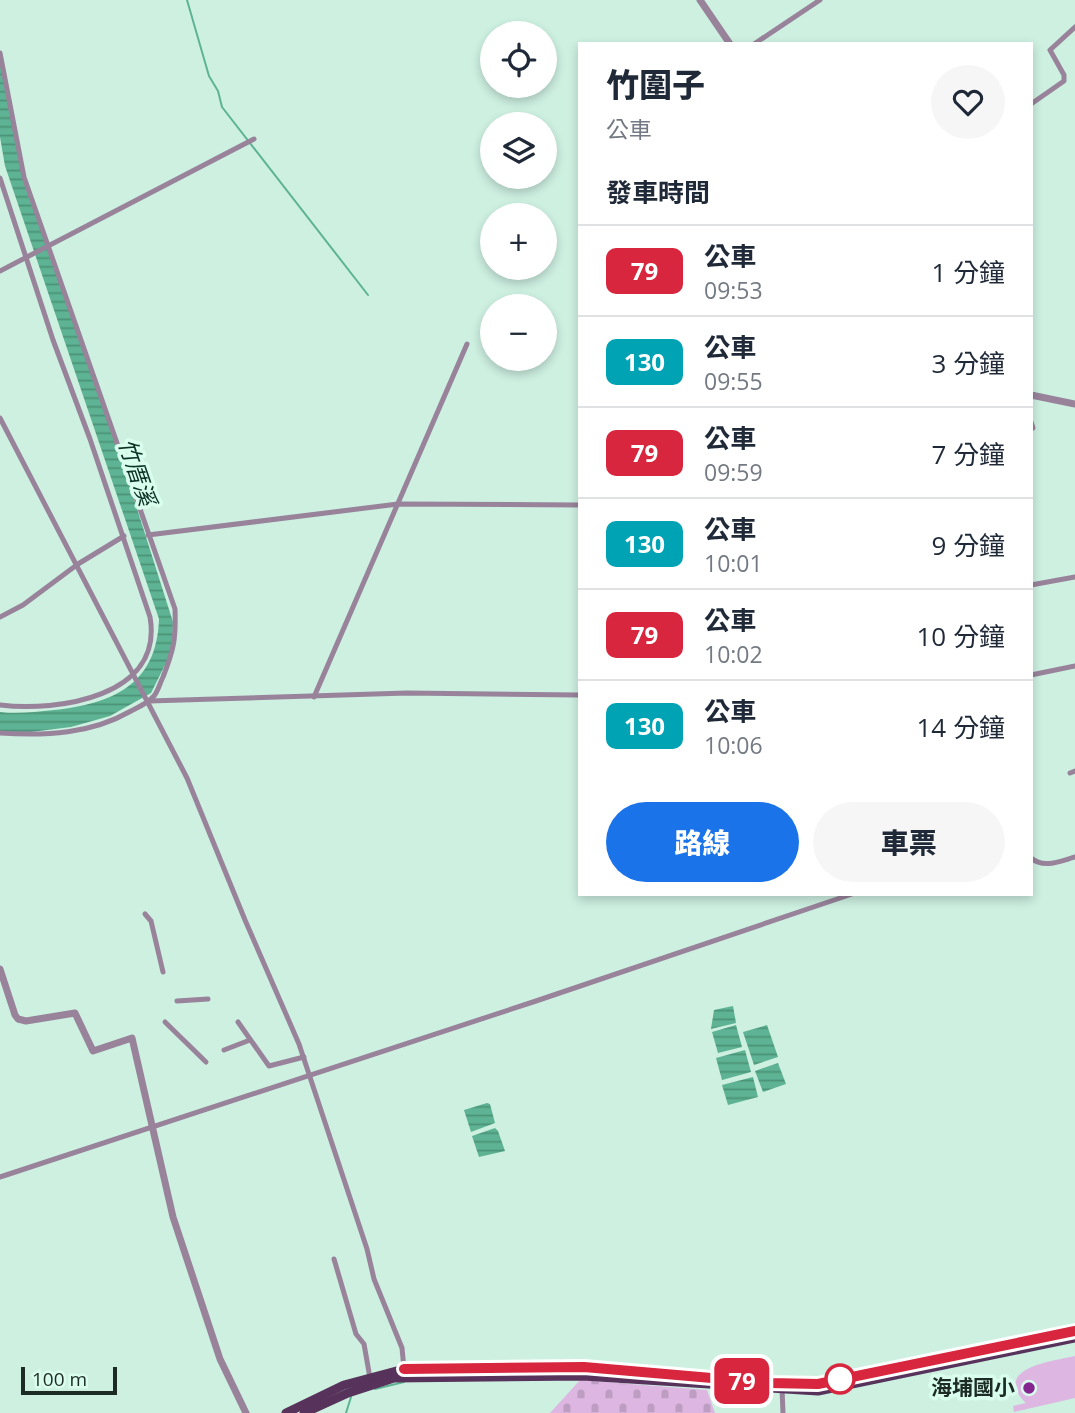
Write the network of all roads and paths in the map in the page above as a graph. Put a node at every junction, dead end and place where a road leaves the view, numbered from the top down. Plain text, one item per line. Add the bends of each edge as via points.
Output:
1 (700, 0) edge
2 (820, 0) edge
3 (1075, 27) edge
4 (729, 42) edge
5 (757, 42) edge
6 (0, 54) edge
7 (1033, 103) edge
8 (254, 139) dead end
9 (0, 178) edge
10 (49, 247) junction
11 (26, 259) junction
12 (0, 271) edge
13 (467, 344) dead end
14 (1033, 395) edge
15 (1075, 404) edge
16 (0, 418) edge
17 (398, 504) junction
18 (578, 505) edge
19 (148, 535) junction
20 (124, 536) junction
21 (78, 564) junction
22 (1075, 577) edge
23 (1033, 584) edge
24 (0, 617) edge
25 (1075, 666) edge
26 (134, 671) junction
27 (1033, 675) edge
28 (578, 695) edge
29 (313, 697) junction
30 (149, 701) junction
31 (0, 705) edge
32 (0, 733) edge
33 (1075, 857) edge
34 (1033, 860) edge
35 (846, 896) edge
36 (145, 914) dead end
37 (1, 971) edge
38 (163, 972) dead end
39 (208, 999) dead end
40 (177, 1001) dead end
41 (165, 1022) dead end
42 (238, 1022) dead end
43 (250, 1040) junction
44 (224, 1050) dead end
45 (304, 1057) junction
46 (206, 1062) dead end
47 (310, 1074) junction
48 (153, 1125) junction
49 (0, 1177) edge
50 (334, 1259) dead end
51 (1075, 1331) edge
52 (1075, 1338) edge
53 (1048, 1341) junction
54 (405, 1374) junction
55 (370, 1378) junction
56 (782, 1386) junction
57 (246, 1413) edge
58 (286, 1413) edge
59 (304, 1413) edge
60 (783, 1413) edge

1 - 4 street
2 - 5 street
3 - 7 street via 1050,50 1063,81
6 - 10 street via 24,177
8 - 10 street
9 - 11 street
10 - 11 street
10 - 19 street
11 - 12 street
11 - 20 street
13 - 17 street
14 - 15 street
16 - 21 street
17 - 18 street
17 - 19 street
17 - 29 street
19 - 30 street via 175,609 176,633 174,651
20 - 21 street
20 - 26 street via 151,622 147,651
21 - 24 street
21 - 26 street
22 - 23 street
25 - 27 street
26 - 30 street
26 - 31 street via 120,686 68,705
28 - 29 street
29 - 30 street
30 - 32 street via 115,720 79,732
30 - 45 street via 187,778
33 - 34 street via 1047,864
35 - 47 street
36 - 38 street via 151,921
37 - 48 street via 18,1019 75,1013 93,1051 132,1038
39 - 40 street
41 - 46 street
42 - 43 street
43 - 44 street
43 - 45 street via 269,1066
45 - 47 street
47 - 48 street
47 - 54 street via 374,1279 402,1348
48 - 49 street
48 - 57 street via 185,1252 220,1359
50 - 55 street via 356,1334 364,1344
51 - 53 main road
52 - 53 main road
53 - 56 main road via 818,1384
54 - 55 main road
54 - 56 main road via 583,1376
54 - 59 main road
55 - 58 main road via 344,1385
56 - 60 street

